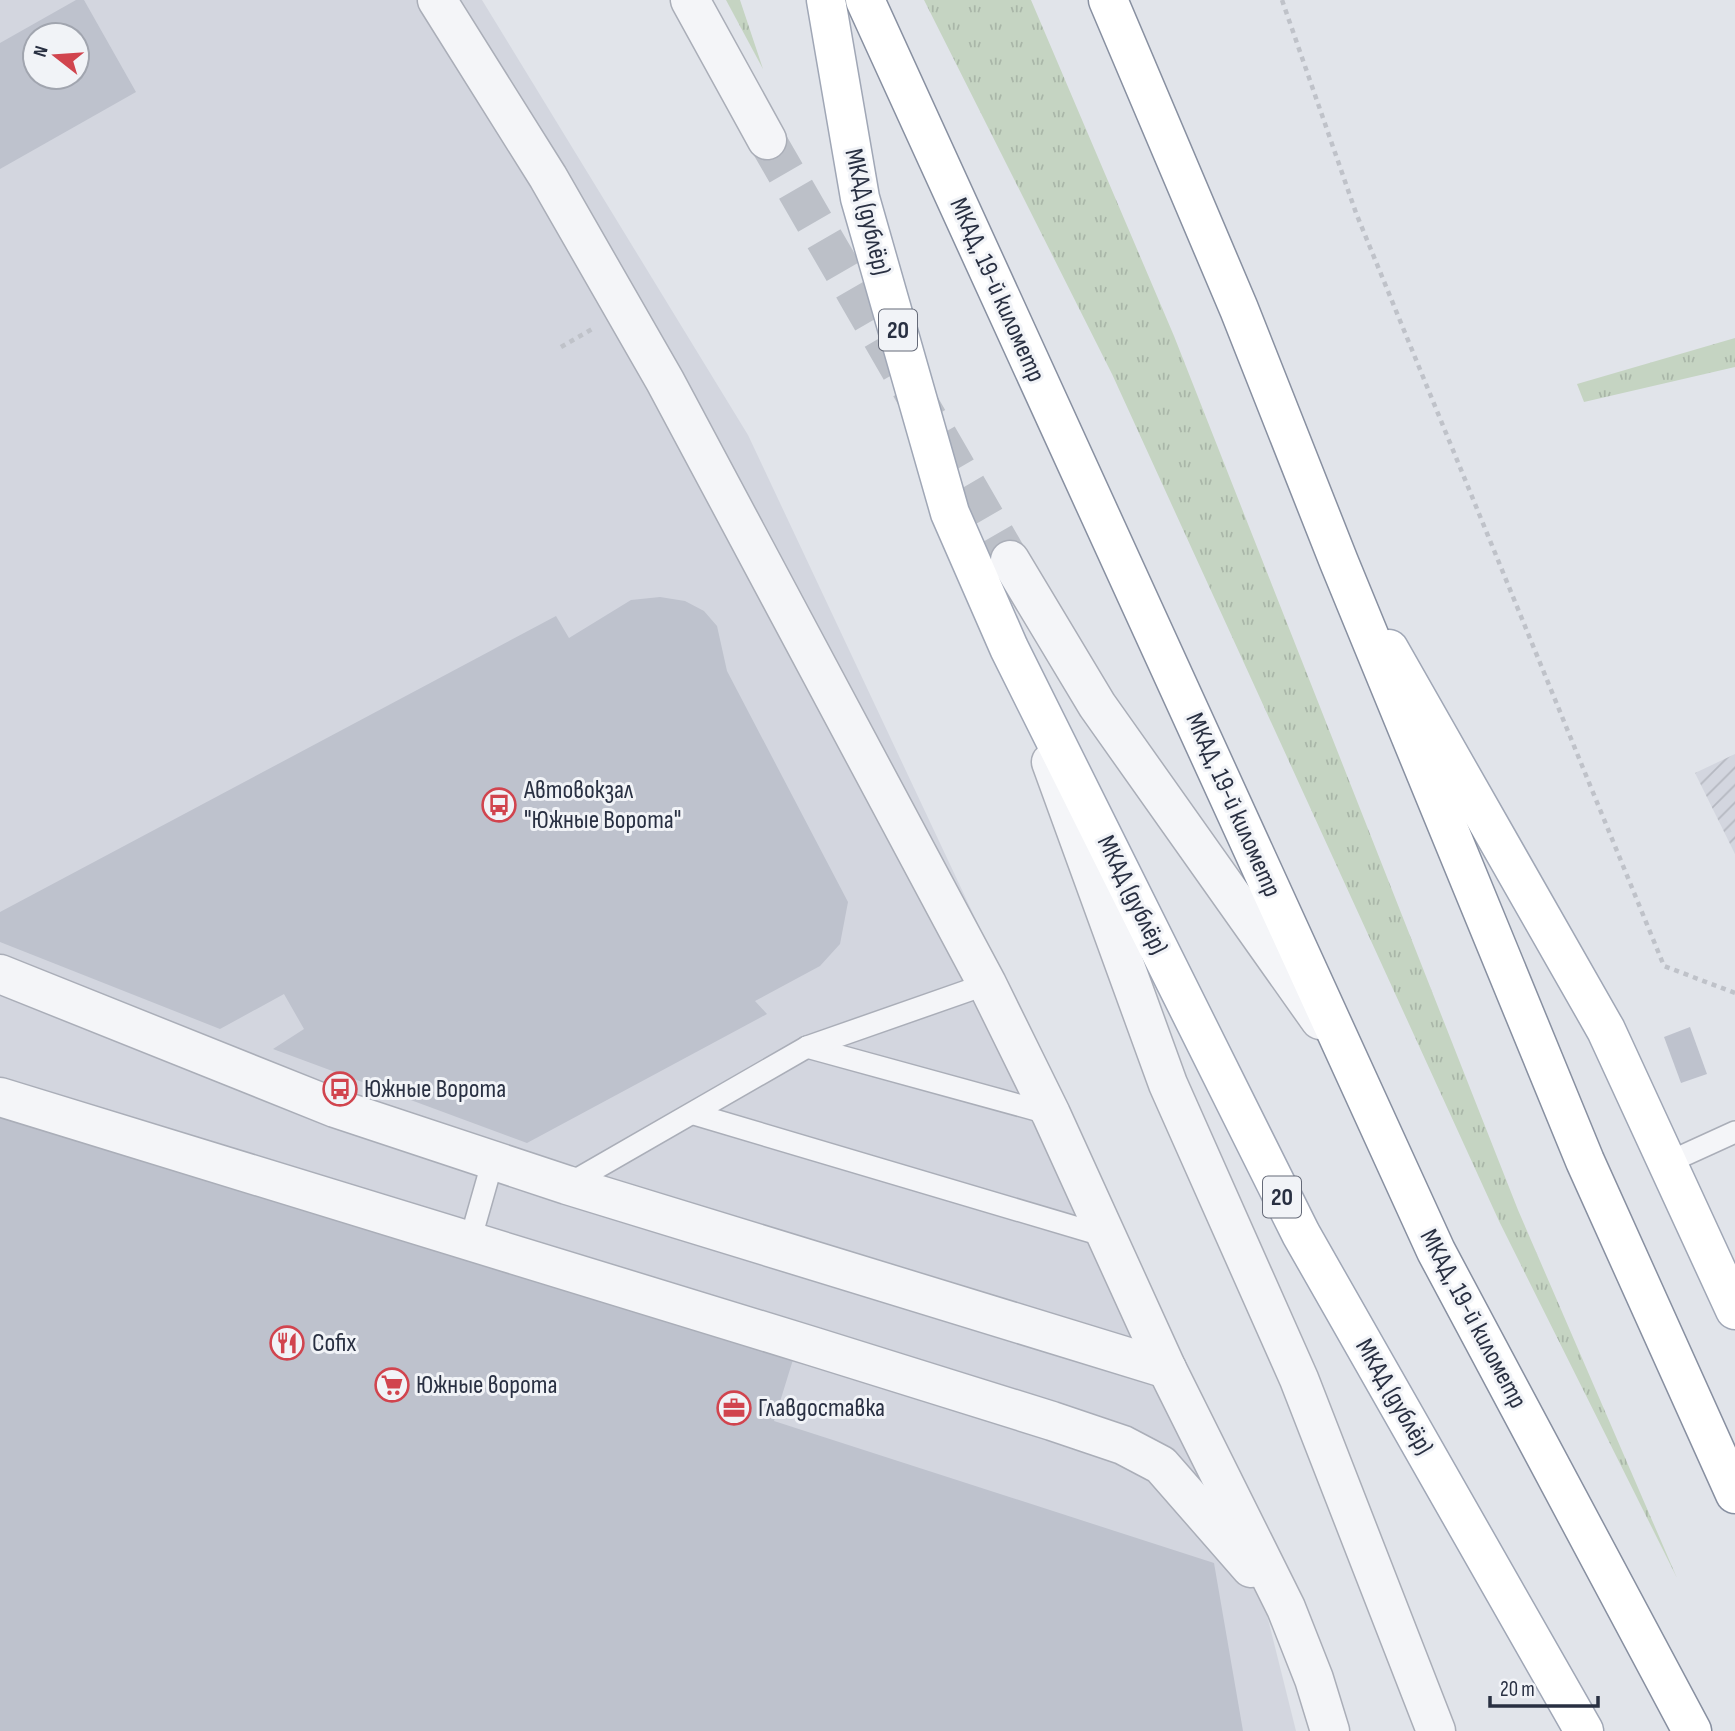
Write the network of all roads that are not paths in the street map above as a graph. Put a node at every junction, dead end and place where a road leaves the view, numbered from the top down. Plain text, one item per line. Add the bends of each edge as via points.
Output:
1 (437, 0) edge
2 (690, 0) edge
3 (826, 0) edge
4 (865, 0) edge
5 (1108, 0) edge
6 (767, 140) tunnel mouth
7 (1010, 560) tunnel mouth
8 (1339, 562) junction
9 (1009, 648) junction
10 (0, 974) edge
11 (987, 984) junction
12 (807, 1047) junction
13 (1350, 1062) junction
14 (0, 1097) edge
15 (694, 1114) junction
16 (1051, 1114) junction
17 (1735, 1132) edge
18 (493, 1160) junction
19 (1667, 1163) junction
20 (567, 1185) junction
21 (1105, 1236) junction
22 (470, 1241) junction
23 (1735, 1310) edge
24 (1167, 1369) junction
25 (1735, 1494) edge
26 (1286, 1608) junction
27 (1330, 1731) edge
28 (1436, 1731) edge
29 (1584, 1731) edge
30 (1692, 1731) edge

1 - 11 street via 548,177 665,381
2 - 6 street
3 - 9 main road, МКАД (дублёр) / 20 via 864,211 950,513
4 - 13 main road, МКАД, 19-й километр
5 - 8 main road via 1239,309
7 - 13 street via 1097,705
8 - 19 main road via 1606,1030
8 - 25 main road via 1585,1161
9 - 28 street via 1168,1084 1299,1379
9 - 29 main road, МКАД (дублёр) / 20 via 1300,1234
10 - 18 street via 335,1108
11 - 12 lane
11 - 16 street
12 - 15 lane
12 - 16 lane
13 - 30 main road, МКАД, 19-й километр via 1436,1251
14 - 22 street
15 - 20 lane
15 - 21 lane
16 - 21 street
17 - 19 lane
18 - 20 street
18 - 22 lane
19 - 23 main road
20 - 24 street
21 - 24 street
22 - 26 street via 1123,1445 1161,1465
24 - 26 street
26 - 27 street

